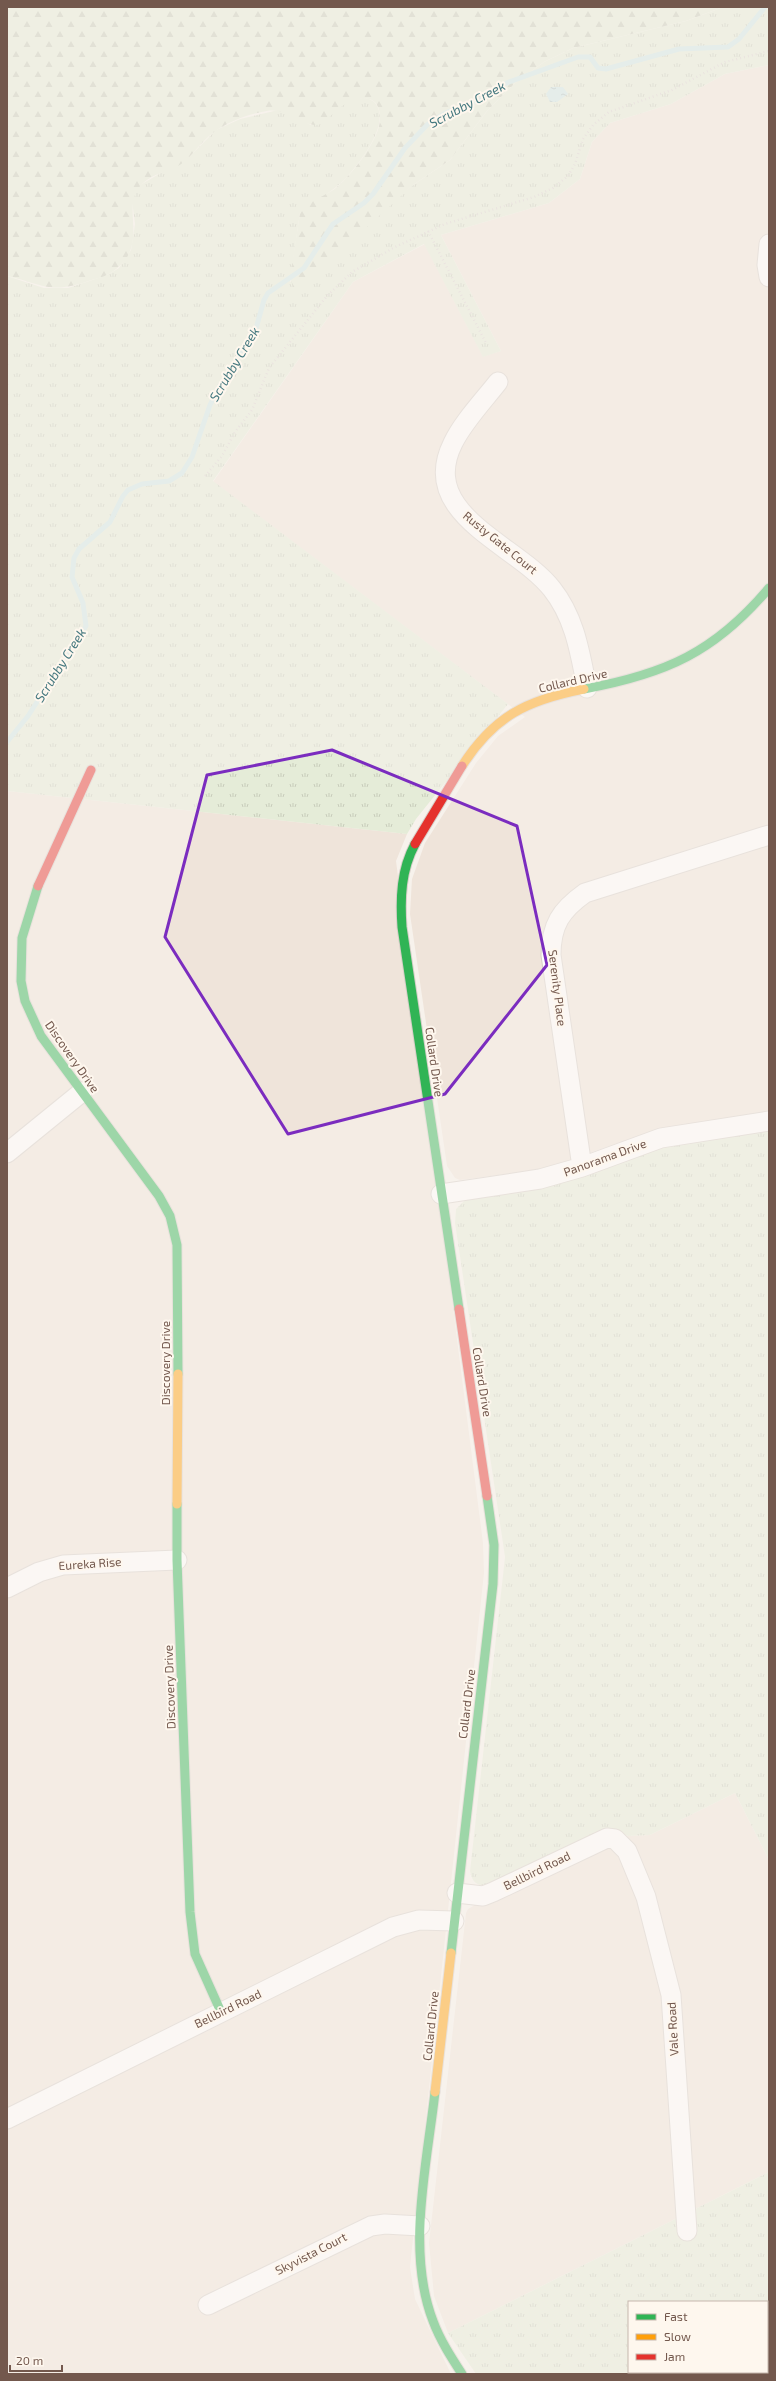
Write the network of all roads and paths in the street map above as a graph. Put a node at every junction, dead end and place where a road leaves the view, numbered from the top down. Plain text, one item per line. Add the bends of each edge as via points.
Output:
1 (769, 51) edge
2 (428, 231) junction
3 (769, 244) edge
4 (769, 278) edge
5 (486, 343) dead end
6 (498, 382) dead end
7 (205, 476) dead end
8 (769, 588) edge
9 (587, 688) junction
10 (91, 770) dead end
11 (769, 835) edge
12 (82, 1092) junction
13 (769, 1121) edge
14 (7, 1154) edge
15 (582, 1167) junction
16 (441, 1194) junction
17 (177, 1560) junction
18 (7, 1588) edge
19 (615, 1839) joint
20 (457, 1893) junction
21 (454, 1920) junction
22 (220, 2012) junction
23 (7, 2119) edge
24 (420, 2226) junction
25 (687, 2231) dead end
26 (208, 2305) dead end
27 (462, 2374) edge

1 - 2 path via 725,62 672,90 609,112 593,125 583,139 568,176 553,188
2 - 5 path
2 - 7 path via 352,272 328,296 269,368 252,410 235,432 222,456
3 - 4 street
6 - 9 street, Rusty Gate Court via 454,441 446,456 444,472 448,491 456,508 522,560 552,589 571,621
8 - 9 street, Collard Drive via 747,614 705,649 653,674
9 - 16 street, Collard Drive via 539,700 518,709 484,735 422,828 407,860 400,891 400,913
10 - 12 street, Discovery Drive via 40,881 22,938 20,961 25,1001 31,1019
11 - 15 street, Serenity Place via 585,893 571,903 559,918 551,936 551,955
12 - 14 street
12 - 17 street, Discovery Drive via 170,1211 175,1224 178,1253
13 - 15 street, Panorama Drive via 661,1138
15 - 16 street, Panorama Drive via 540,1179
16 - 20 street, Collard Drive via 495,1564
17 - 18 street, Eureka Rise via 63,1565 39,1572
17 - 22 street, Discovery Drive via 192,1937 201,1970
19 - 20 street, Bellbird Road via 601,1840 483,1896
19 - 25 street, Vale Road via 627,1851 646,1897 671,1995
20 - 21 street, Collard Drive
21 - 22 street, Bellbird Road via 419,1920 393,1927
21 - 24 street, Collard Drive
22 - 23 street, Bellbird Road
24 - 26 street, Skyvista Court via 371,2226
24 - 27 street, Collard Drive via 420,2276 429,2313 441,2342

